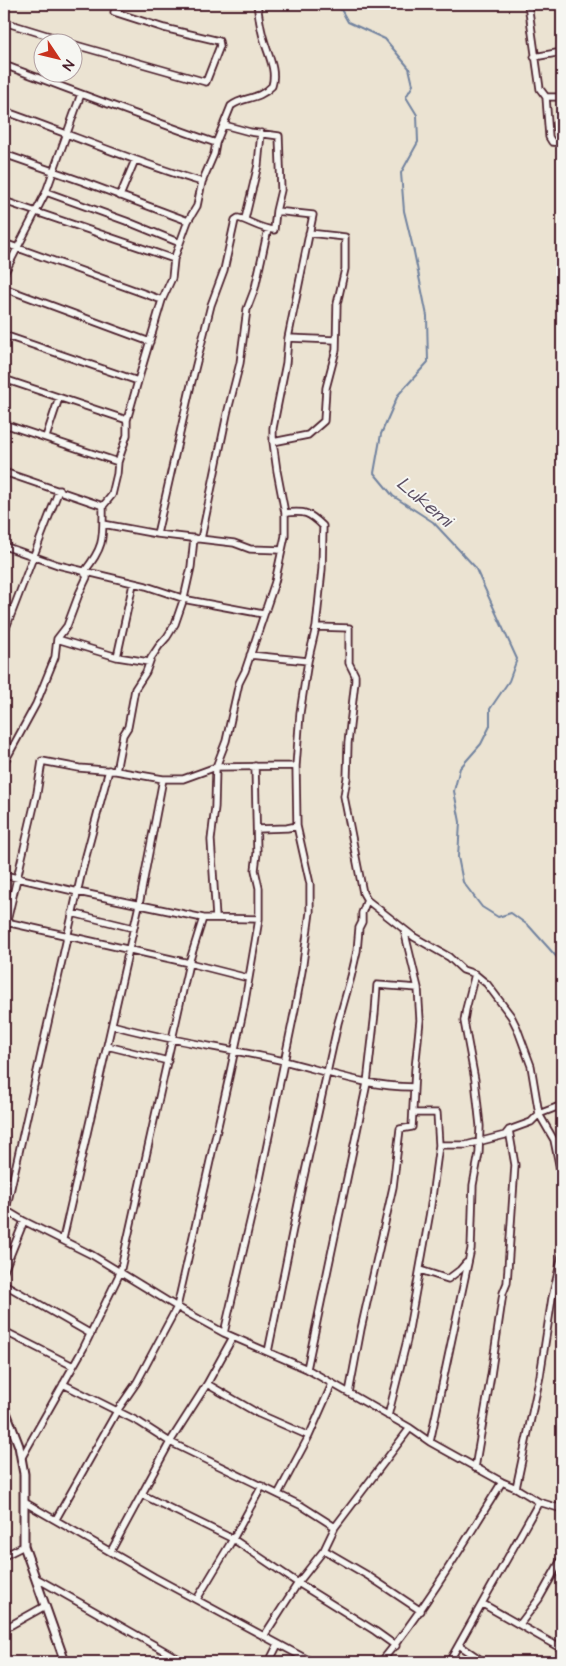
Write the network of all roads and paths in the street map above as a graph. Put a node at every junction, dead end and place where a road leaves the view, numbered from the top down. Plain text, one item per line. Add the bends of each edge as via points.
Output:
1 (257, 4) edge
2 (530, 4) edge
3 (114, 12) dead end
4 (4, 22) edge
5 (36, 32) edge
6 (82, 47) edge
7 (562, 52) edge
8 (534, 57) junction
9 (4, 65) edge
10 (81, 94) junction
11 (562, 97) edge
12 (546, 98) junction
13 (4, 111) edge
14 (224, 125) junction
15 (68, 133) junction
16 (261, 133) junction
17 (216, 143) junction
18 (562, 143) edge
19 (4, 154) edge
20 (136, 160) junction
21 (54, 172) junction
22 (202, 182) junction
23 (46, 192) junction
24 (120, 196) junction
25 (4, 201) edge
26 (276, 210) junction
27 (36, 212) junction
28 (244, 219) junction
29 (188, 221) junction
30 (268, 229) junction
31 (309, 233) junction
32 (4, 243) edge
33 (180, 243) junction
34 (17, 248) junction
35 (174, 259) junction
36 (4, 274) edge
37 (4, 288) edge
38 (162, 300) junction
39 (4, 335) edge
40 (288, 338) junction
41 (335, 340) junction
42 (150, 342) junction
43 (4, 379) edge
44 (138, 381) junction
45 (59, 398) junction
46 (127, 420) junction
47 (4, 424) edge
48 (46, 437) junction
49 (273, 442) junction
50 (118, 462) junction
51 (4, 473) edge
52 (59, 490) junction
53 (102, 506) junction
54 (285, 513) junction
55 (103, 524) junction
56 (157, 534) junction
57 (194, 538) junction
58 (201, 539) junction
59 (4, 546) edge
60 (282, 550) junction
61 (34, 557) junction
62 (84, 572) junction
63 (133, 584) junction
64 (184, 598) junction
65 (263, 614) junction
66 (316, 627) junction
67 (4, 633) edge
68 (58, 639) junction
69 (250, 655) junction
70 (117, 657) junction
71 (308, 661) junction
72 (149, 662) junction
73 (6, 754) edge
74 (4, 763) edge
75 (255, 766) junction
76 (296, 766) junction
77 (216, 767) junction
78 (112, 771) junction
79 (163, 779) junction
80 (297, 826) junction
81 (257, 829) junction
82 (4, 875) edge
83 (16, 877) junction
84 (78, 892) junction
85 (367, 900) junction
86 (139, 905) junction
87 (72, 913) junction
88 (203, 918) junction
89 (216, 918) junction
90 (259, 919) junction
91 (6, 922) junction
92 (133, 928) junction
93 (404, 930) junction
94 (4, 934) edge
95 (68, 935) junction
96 (128, 950) junction
97 (189, 963) junction
98 (475, 974) junction
99 (248, 978) junction
100 (418, 988) junction
101 (112, 1025) junction
102 (173, 1039) junction
103 (107, 1046) junction
104 (234, 1051) junction
105 (168, 1061) junction
106 (284, 1061) junction
107 (327, 1074) junction
108 (367, 1083) junction
109 (413, 1087) junction
110 (562, 1105) edge
111 (413, 1113) junction
112 (539, 1114) junction
113 (509, 1130) junction
114 (480, 1141) junction
115 (439, 1145) junction
116 (562, 1198) edge
117 (5, 1210) edge
118 (24, 1221) junction
119 (63, 1239) junction
120 (562, 1255) edge
121 (467, 1262) junction
122 (420, 1270) junction
123 (4, 1271) edge
124 (120, 1273) junction
125 (4, 1284) edge
126 (177, 1307) junction
127 (4, 1331) edge
128 (224, 1333) junction
129 (91, 1334) junction
130 (233, 1337) junction
131 (268, 1352) junction
132 (73, 1366) junction
133 (307, 1369) junction
134 (63, 1384) junction
135 (206, 1384) junction
136 (332, 1384) junction
137 (349, 1393) junction
138 (4, 1407) edge
139 (117, 1411) junction
140 (388, 1416) junction
141 (410, 1428) junction
142 (309, 1436) junction
143 (170, 1442) junction
144 (430, 1442) junction
145 (22, 1457) junction
146 (475, 1468) junction
147 (502, 1482) junction
148 (262, 1486) junction
149 (516, 1488) junction
150 (278, 1494) junction
151 (143, 1495) junction
152 (562, 1497) edge
153 (24, 1502) junction
154 (539, 1502) junction
155 (561, 1508) edge
156 (56, 1519) junction
157 (335, 1527) junction
158 (233, 1539) junction
159 (24, 1546) junction
160 (324, 1550) junction
161 (111, 1551) junction
162 (4, 1556) edge
163 (562, 1558) edge
164 (560, 1568) edge
165 (36, 1578) junction
166 (298, 1584) junction
167 (196, 1599) junction
168 (483, 1604) junction
169 (45, 1606) junction
170 (421, 1611) junction
171 (520, 1624) junction
172 (4, 1629) edge
173 (264, 1636) junction
174 (278, 1644) junction
175 (459, 1644) junction
176 (396, 1646) junction
177 (562, 1648) edge
178 (169, 1654) junction
179 (385, 1661) edge
180 (65, 1662) edge
181 (165, 1662) edge
182 (184, 1662) edge
183 (269, 1662) edge
184 (312, 1662) edge
185 (449, 1662) edge
186 (484, 1662) edge

1 - 14 street via 274,82 261,95 235,102
2 - 8 street
3 - 6 street via 219,42 206,82
4 - 5 street
7 - 8 street
8 - 12 street via 540,89
9 - 10 street
10 - 15 street
10 - 17 street
11 - 12 street
12 - 18 street via 549,136 552,142
13 - 15 street
14 - 16 street
14 - 17 street
15 - 20 street
15 - 21 street
16 - 26 street via 279,136 281,190
16 - 28 street via 258,165
17 - 22 street
19 - 21 street
20 - 22 street
20 - 24 street
21 - 23 street
21 - 24 street
22 - 29 street via 197,206
23 - 27 street
23 - 33 street
24 - 29 street
25 - 27 street
26 - 30 street via 274,230
26 - 31 street via 313,216
27 - 34 street
27 - 35 street
28 - 30 street
28 - 56 street via 235,220 190,389
29 - 33 street
30 - 58 street via 247,310 240,363
31 - 40 street
31 - 41 street via 345,237
32 - 34 street
33 - 35 street
34 - 36 street
34 - 38 street
35 - 38 street via 172,278
37 - 42 street
38 - 42 street
39 - 44 street
40 - 41 street
40 - 49 street
41 - 49 street via 324,421 308,435
42 - 44 street
43 - 45 street
44 - 46 street
45 - 46 street
45 - 48 street
46 - 50 street via 127,435
47 - 48 street
48 - 50 street
49 - 54 street
50 - 53 street via 112,496
51 - 52 street
52 - 53 street
52 - 61 street
53 - 55 street
54 - 60 street
54 - 66 street via 303,512 323,526
55 - 56 street
55 - 62 street via 98,555
56 - 57 street
57 - 58 street
57 - 64 street
58 - 60 street
59 - 61 street
60 - 65 street
61 - 62 street
61 - 67 street
62 - 63 street
62 - 68 street via 88,577
63 - 64 street
63 - 70 street
64 - 65 street
64 - 72 street via 175,624
65 - 69 street
66 - 71 street
66 - 85 street via 349,628 349,663 355,681 344,796 363,894
68 - 70 street
68 - 73 street via 55,657 36,704
69 - 71 street
69 - 77 street
70 - 72 street
71 - 76 street
72 - 78 street via 134,689 128,726
73 - 74 street
75 - 76 street
75 - 77 street
75 - 81 street
76 - 80 street
77 - 79 street via 183,779
77 - 89 street via 211,840
78 - 79 street
78 - 83 street via 42,761
78 - 84 street
79 - 86 street
80 - 81 street
80 - 106 street via 310,884 310,912
81 - 90 street via 255,870 259,888
82 - 83 street
83 - 84 street
83 - 91 street
84 - 86 street
84 - 87 street
85 - 93 street
85 - 107 street
86 - 88 street
86 - 92 street
87 - 92 street
87 - 95 street
88 - 89 street
88 - 97 street
89 - 90 street
90 - 99 street
91 - 94 street
91 - 95 street
92 - 96 street
93 - 98 street via 449,957 463,970
93 - 100 street
95 - 96 street
95 - 117 street
96 - 97 street
96 - 101 street
97 - 99 street
97 - 102 street
98 - 112 street via 487,984 517,1028 531,1066
98 - 114 street via 464,1020 475,1080
99 - 104 street
100 - 108 street via 377,985
100 - 109 street via 420,1020
101 - 102 street
101 - 103 street
102 - 104 street
102 - 105 street
103 - 105 street
103 - 119 street
104 - 106 street
104 - 126 street
105 - 124 street
106 - 107 street
106 - 128 street
107 - 108 street
107 - 131 street
108 - 109 street
108 - 133 street
109 - 111 street
110 - 112 street
111 - 115 street via 437,1114
111 - 137 street via 412,1127 400,1129 394,1187
112 - 113 street via 532,1122
112 - 116 street via 554,1140
113 - 114 street via 505,1135
113 - 146 street via 515,1165 507,1282 502,1293
114 - 115 street via 466,1145
114 - 121 street
115 - 122 street
117 - 118 street
118 - 119 street
118 - 123 street
119 - 124 street
120 - 149 street
121 - 122 street via 448,1279
121 - 144 street
122 - 140 street
124 - 126 street
124 - 129 street
125 - 129 street
126 - 128 street
126 - 139 street via 137,1382
127 - 132 street
128 - 130 street
129 - 132 street
130 - 131 street
130 - 135 street
131 - 133 street
132 - 134 street
133 - 136 street
134 - 139 street
134 - 145 street
135 - 142 street via 259,1414
135 - 143 street
136 - 137 street
136 - 142 street
137 - 140 street
138 - 145 street
139 - 143 street
139 - 156 street
140 - 141 street
141 - 144 street
141 - 157 street
142 - 150 street
143 - 148 street
143 - 151 street
144 - 146 street
145 - 153 street
146 - 147 street
147 - 149 street
147 - 170 street
148 - 150 street
148 - 158 street
149 - 154 street
150 - 157 street
151 - 158 street
151 - 161 street
152 - 155 street
153 - 156 street
153 - 159 street
154 - 155 street
154 - 168 street
156 - 161 street
157 - 160 street
158 - 166 street
158 - 167 street
159 - 162 street
159 - 165 street
160 - 166 street
160 - 170 street
161 - 167 street
163 - 164 street
164 - 171 street
165 - 169 street
165 - 178 street
166 - 173 street
166 - 176 street
167 - 173 street
168 - 171 street
168 - 175 street
169 - 172 street
169 - 180 street
170 - 176 street
171 - 177 street
173 - 174 street
174 - 183 street
174 - 184 street
175 - 185 street
175 - 186 street
176 - 179 street
178 - 181 street
178 - 182 street

